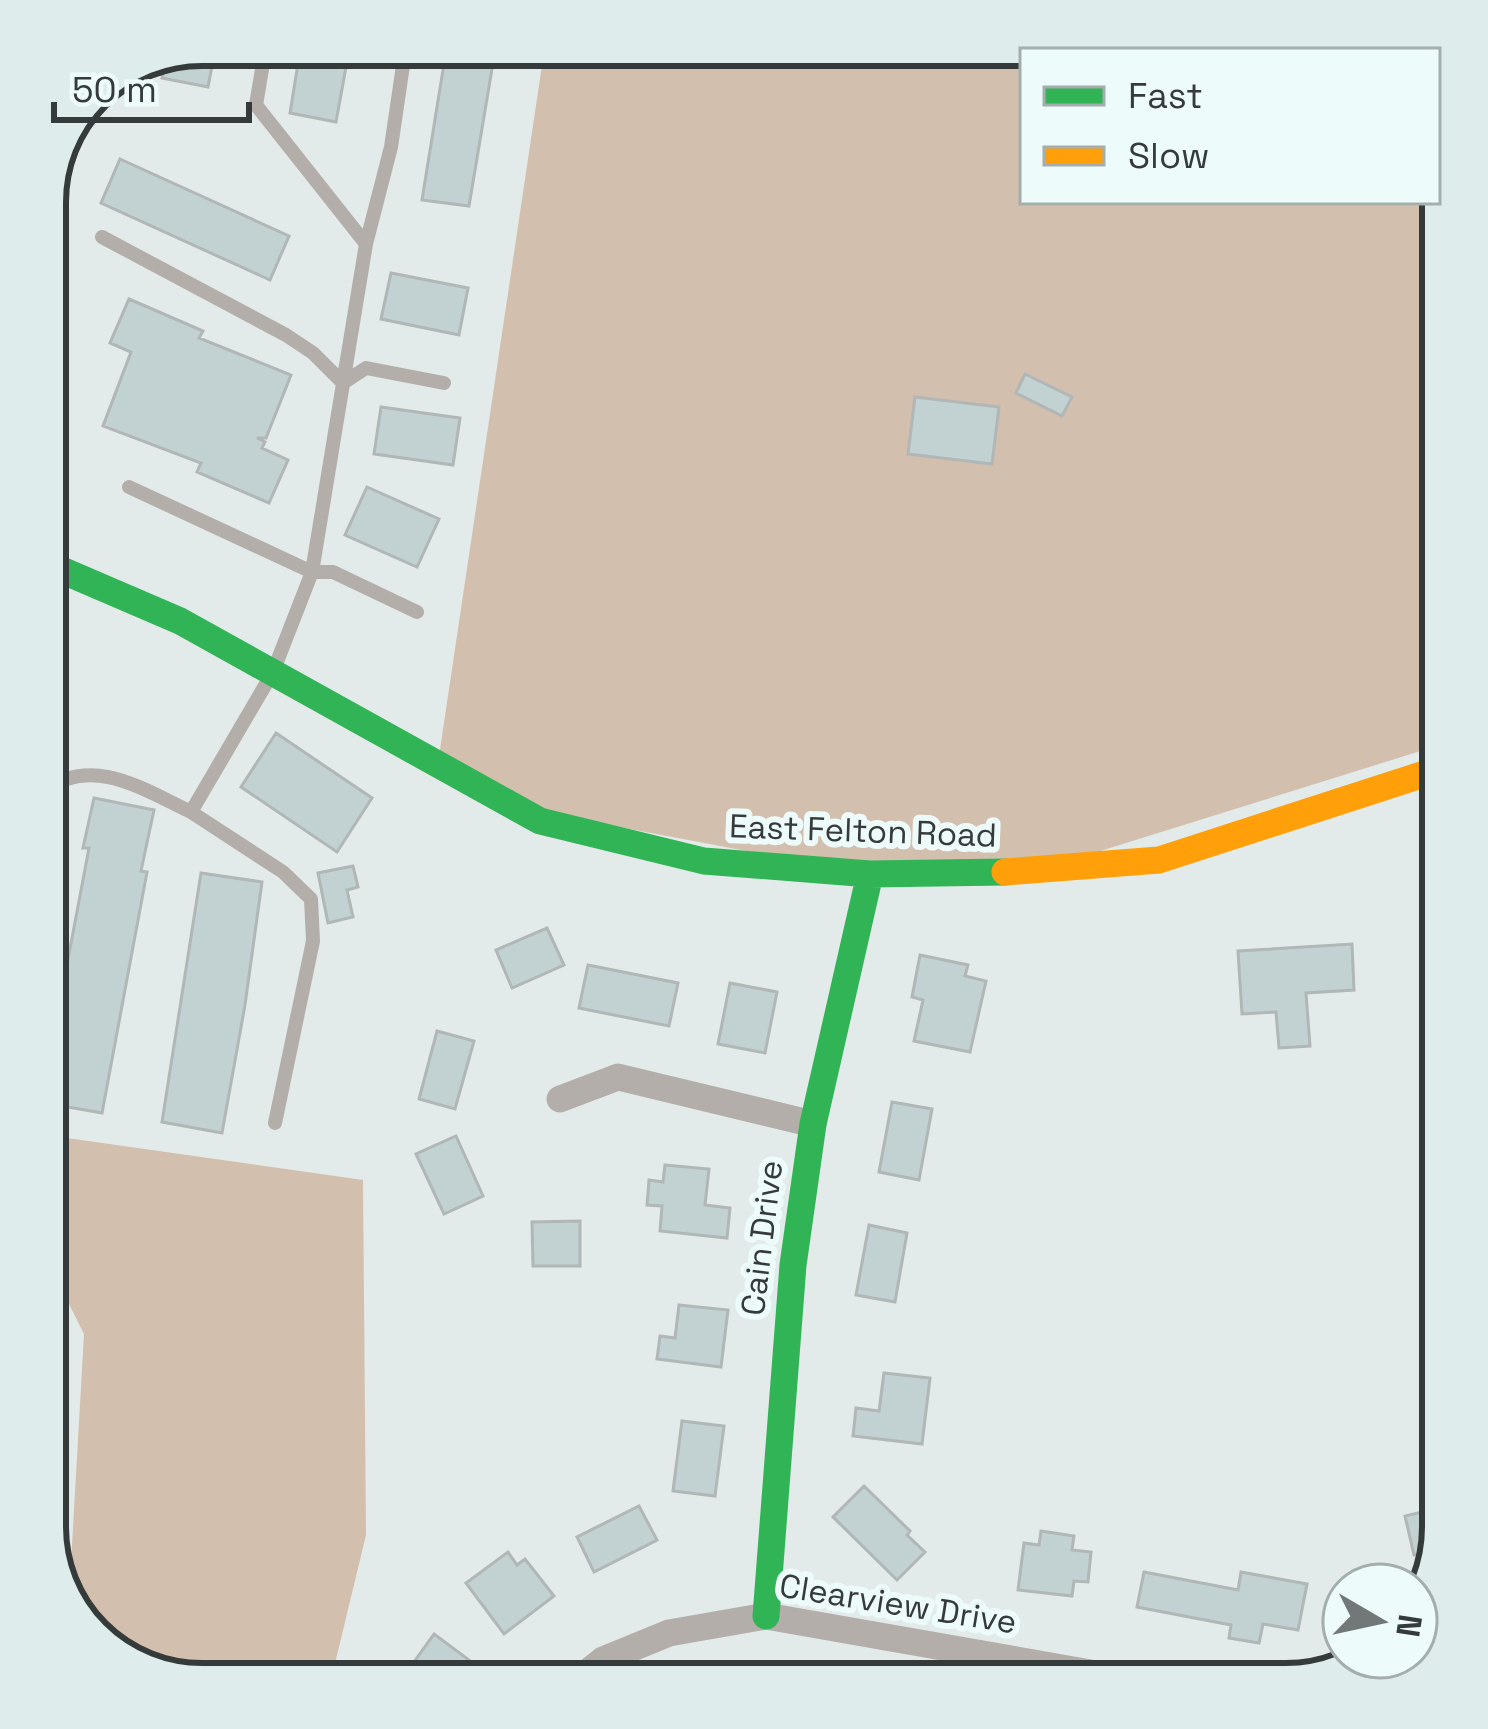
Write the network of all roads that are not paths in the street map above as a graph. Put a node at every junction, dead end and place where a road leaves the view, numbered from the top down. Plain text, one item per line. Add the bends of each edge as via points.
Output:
1 (262, 66) edge
2 (403, 66) edge
3 (102, 237) dead end
4 (366, 244) junction
5 (343, 383) junction
6 (443, 383) dead end
7 (129, 487) dead end
8 (66, 572) edge
9 (312, 572) junction
10 (417, 612) dead end
11 (273, 672) junction
12 (1422, 775) edge
13 (66, 778) edge
14 (191, 812) junction
15 (870, 874) junction
16 (560, 1099) dead end
17 (275, 1123) dead end
18 (813, 1124) junction
19 (766, 1616) junction
20 (599, 1663) edge
21 (1009, 1663) edge

1 - 4 lane via 256,105
2 - 4 lane
3 - 5 lane via 286,335
4 - 5 lane
5 - 6 lane via 366,368
5 - 9 lane
7 - 9 lane
8 - 11 street, East Felton Road
9 - 10 lane via 333,572
9 - 11 lane
11 - 14 lane
11 - 15 street, East Felton Road via 540,820 704,861
12 - 15 street, East Felton Road via 1160,860
13 - 14 lane via 107,773
14 - 17 lane via 311,899 313,941
15 - 18 street, Cain Drive
16 - 18 street via 618,1077
18 - 19 street, Cain Drive via 793,1265
19 - 20 street, Clearview Drive via 669,1634
19 - 21 street, Clearview Drive

